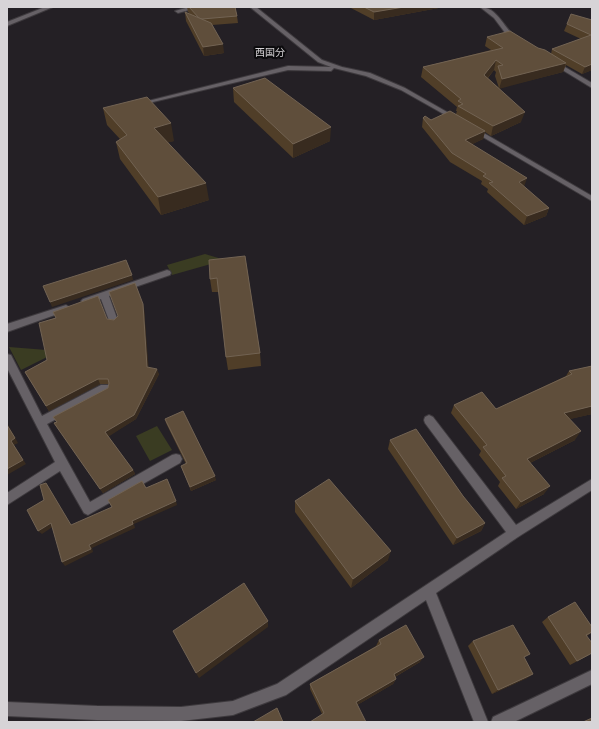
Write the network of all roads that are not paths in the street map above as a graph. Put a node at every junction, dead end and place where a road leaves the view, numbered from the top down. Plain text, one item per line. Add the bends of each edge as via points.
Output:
1 (50, 7) edge
2 (197, 7) edge
3 (253, 7) edge
4 (483, 7) edge
5 (178, 11) dead end
6 (7, 24) edge
7 (521, 43) edge
8 (546, 58) edge
9 (341, 69) junction
10 (590, 83) edge
11 (131, 107) edge
12 (592, 199) edge
13 (167, 273) dead end
14 (104, 295) junction
15 (114, 321) edge
16 (7, 328) edge
17 (7, 358) edge
18 (105, 388) edge
19 (429, 420) dead end
20 (40, 422) junction
21 (176, 459) dead end
22 (62, 464) junction
23 (592, 484) edge
24 (7, 500) edge
25 (514, 533) junction
26 (429, 592) junction
27 (592, 677) edge
28 (7, 709) edge
29 (182, 718) edge
30 (481, 722) edge
31 (498, 722) edge

1 - 6 street
2 - 5 street
3 - 9 street via 320,62
4 - 7 street via 496,17 511,37
8 - 10 street
9 - 11 street via 288,68
9 - 12 street via 368,74 403,88
13 - 14 street
14 - 15 street
14 - 16 street
17 - 20 street
18 - 20 street
19 - 25 street
20 - 22 street
21 - 22 street via 88,509
22 - 24 street
23 - 25 street
25 - 26 street
26 - 29 street via 281,690 233,708
26 - 30 street
27 - 31 street
28 - 29 street

